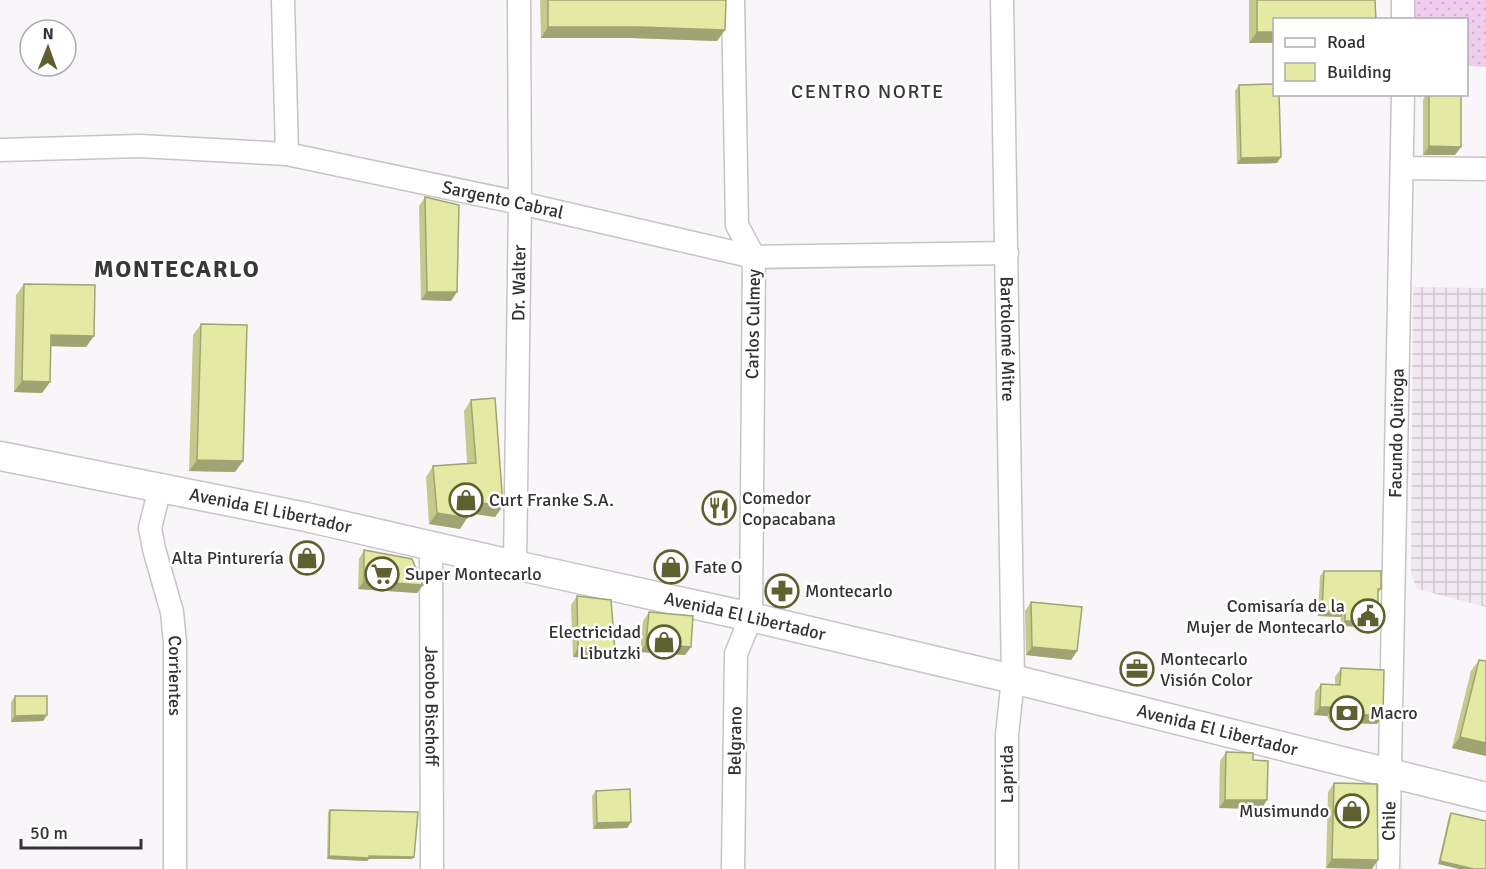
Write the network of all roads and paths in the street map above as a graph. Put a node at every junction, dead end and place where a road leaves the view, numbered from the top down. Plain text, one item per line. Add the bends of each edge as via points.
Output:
1 (283, 0) edge
2 (519, 0) edge
3 (733, 0) edge
4 (1002, 0) edge
5 (1403, 0) edge
6 (1403, 18) edge
7 (1403, 96) edge
8 (0, 150) edge
9 (287, 154) junction
10 (1402, 168) junction
11 (1486, 170) edge
12 (520, 203) junction
13 (1007, 253) junction
14 (754, 257) junction
15 (0, 456) edge
16 (160, 488) junction
17 (431, 544) junction
18 (514, 565) junction
19 (751, 617) junction
20 (1013, 679) junction
21 (1389, 772) junction
22 (1486, 797) edge
23 (176, 869) edge
24 (432, 869) edge
25 (734, 869) edge
26 (1007, 869) edge
27 (1388, 869) edge

1 - 9 street
2 - 12 street, Dr. Walter
3 - 14 street, Carlos Culmey via 737,225
4 - 13 street, Bartolomé Mitre
5 - 6 street
7 - 10 street, Facundo Quiroga
8 - 9 street, Sargento Cabral via 140,146
9 - 12 street, Sargento Cabral
10 - 11 street
10 - 21 street, Facundo Quiroga
12 - 14 street, Sargento Cabral
12 - 18 street, Dr. Walter
13 - 14 street, Sargento Cabral
13 - 20 street, Bartolomé Mitre
14 - 19 street, Carlos Culmey
15 - 16 main road, Avenida El Libertador
16 - 17 main road, Avenida El Libertador
16 - 23 street, Corrientes via 150,528 172,612 175,644
17 - 18 main road, Avenida El Libertador
17 - 24 street, Jacobo Bischoff
18 - 19 main road, Avenida El Libertador
19 - 20 main road, Avenida El Libertador
19 - 25 street, Belgrano via 736,654
20 - 21 main road, Avenida El Libertador
20 - 26 street, Laprida via 1007,735
21 - 22 main road, Avenida El Libertador
21 - 27 street, Chile

